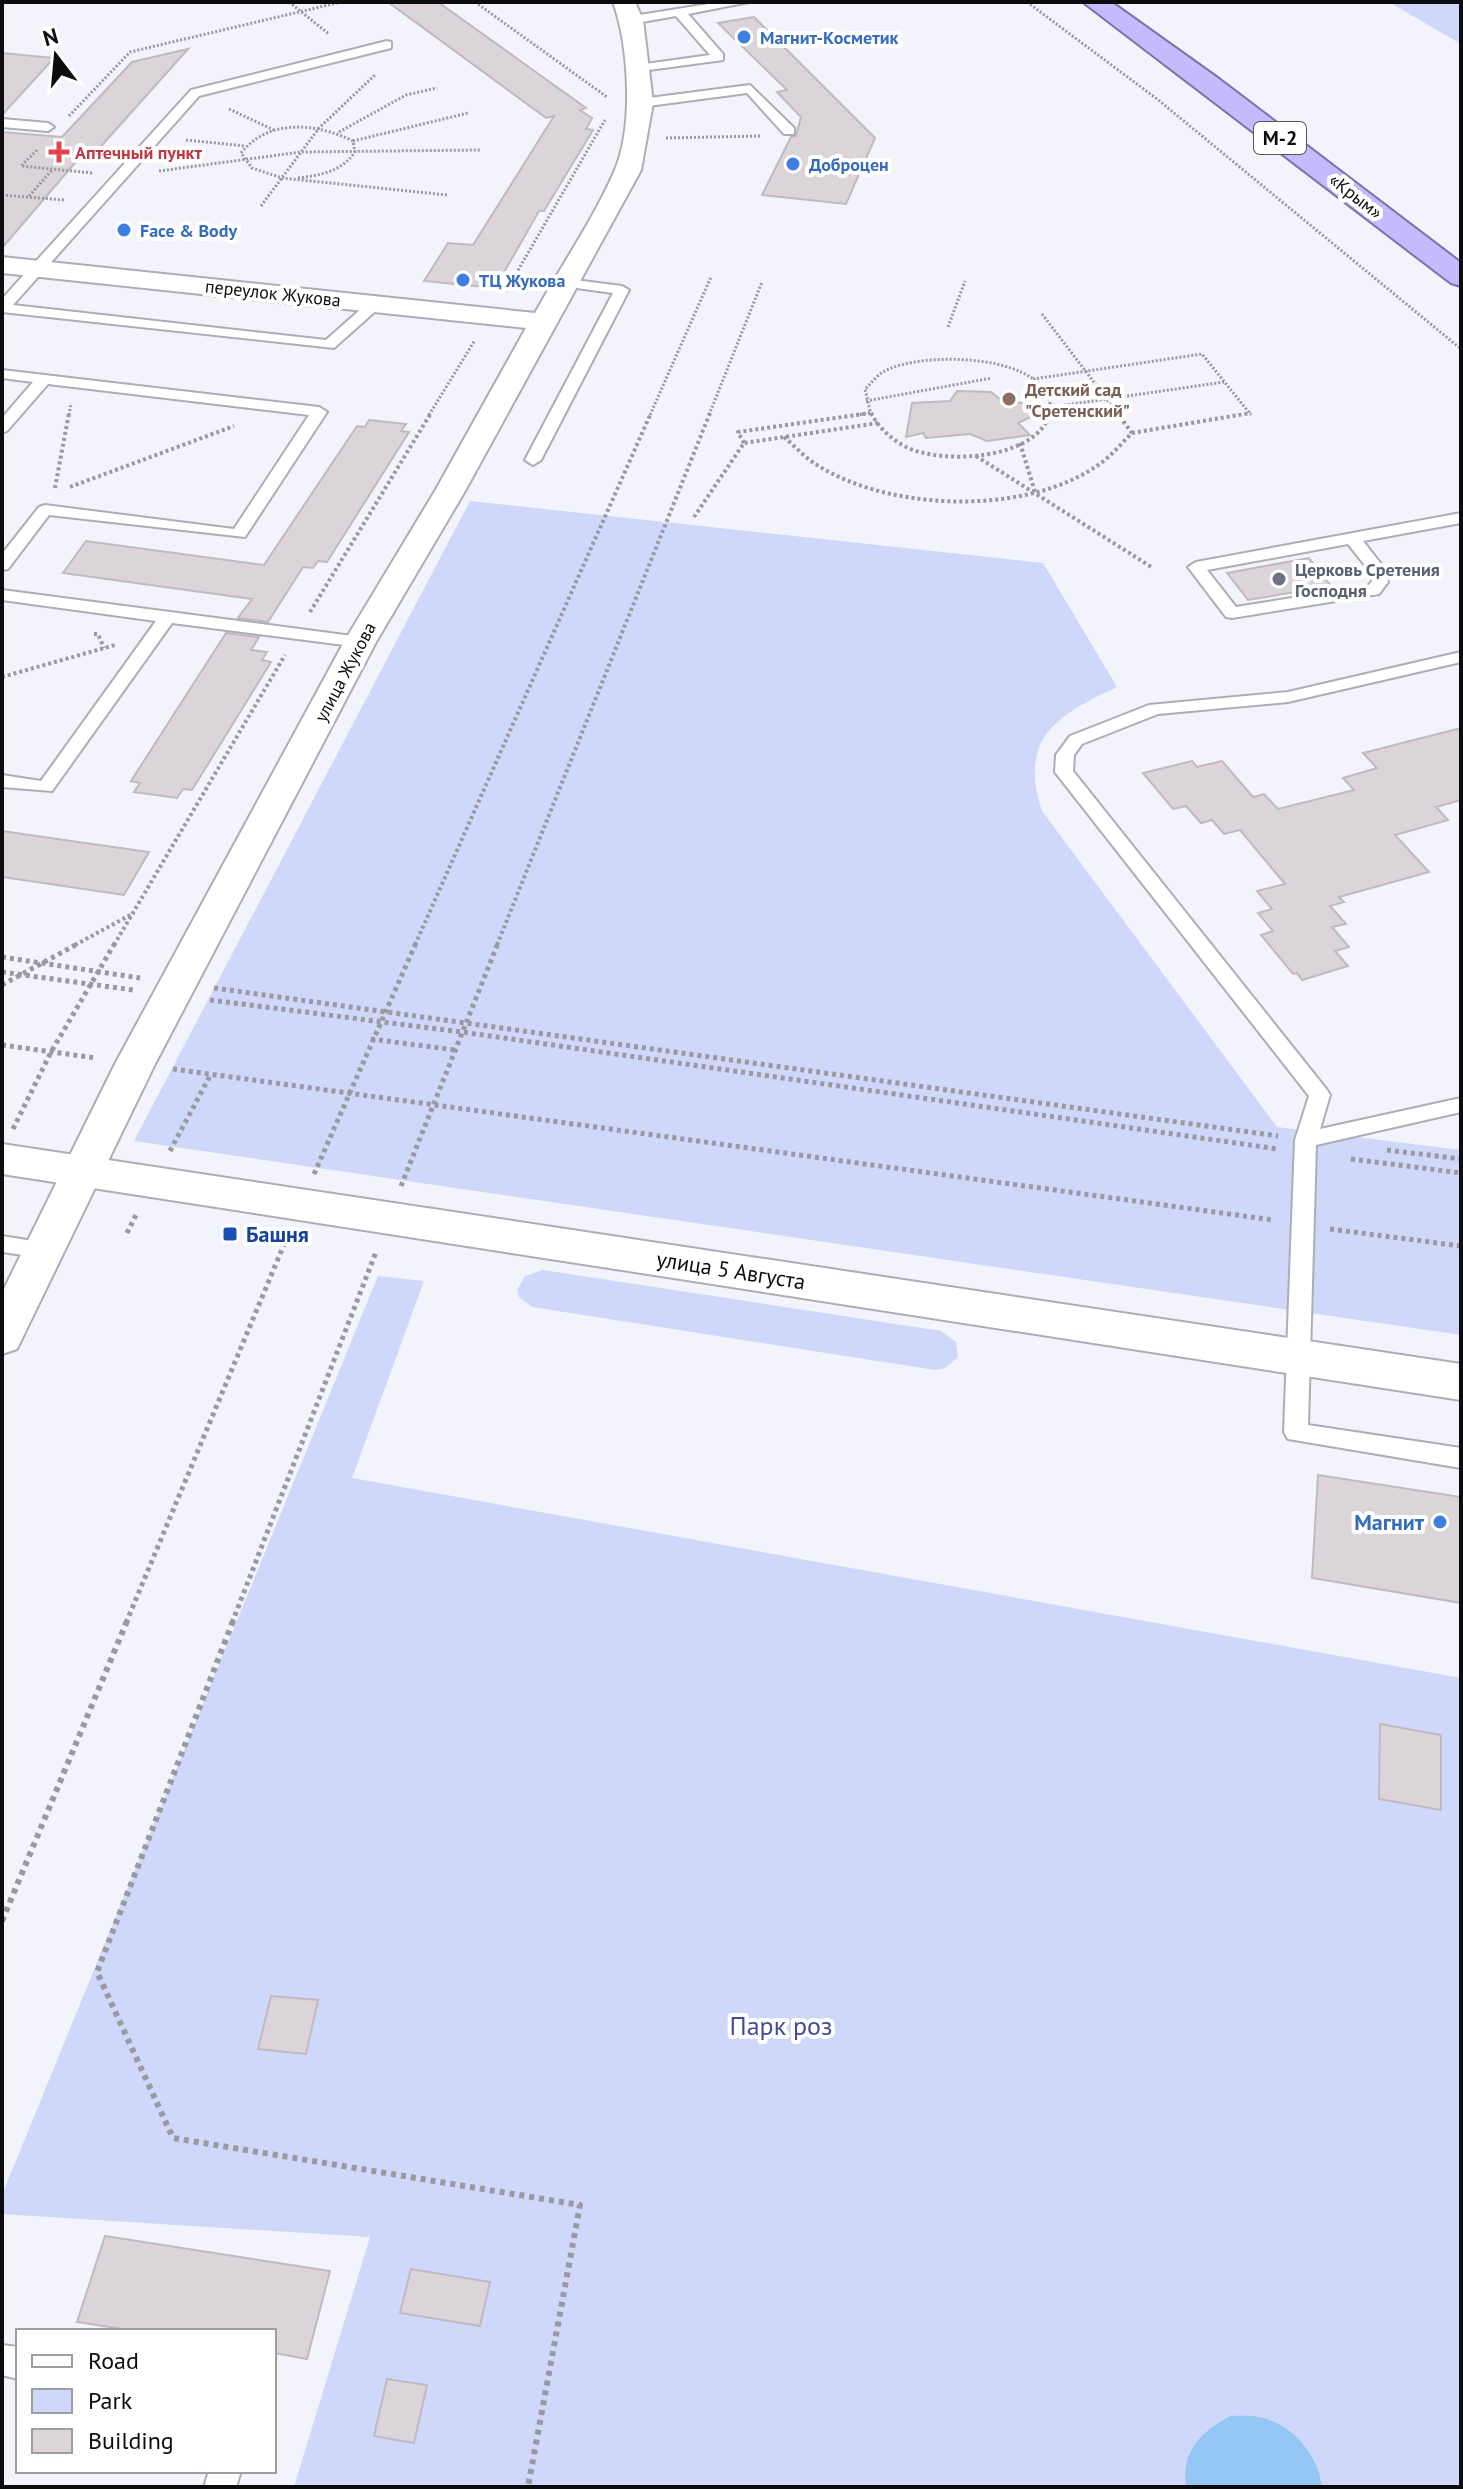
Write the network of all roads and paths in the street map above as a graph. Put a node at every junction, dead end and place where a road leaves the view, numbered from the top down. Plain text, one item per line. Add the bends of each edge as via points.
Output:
1 (289, 2) edge
2 (341, 2) edge
3 (475, 2) edge
4 (743, 2) edge
5 (1027, 2) edge
6 (1095, 2) edge
7 (1107, 2) edge
8 (628, 11) edge
9 (301, 12) junction
10 (679, 12) junction
11 (331, 36) dead end
12 (387, 45) dead end
13 (386, 65) dead end
14 (638, 69) junction
15 (437, 88) dead end
16 (195, 93) junction
17 (628, 103) junction
18 (468, 113) dead end
19 (609, 114) dead end
20 (65, 120) dead end
21 (2, 123) edge
22 (48, 127) dead end
23 (319, 128) junction
24 (275, 131) junction
25 (789, 131) joint
26 (339, 132) junction
27 (156, 136) junction
28 (596, 137) junction
29 (635, 137) junction
30 (353, 141) junction
31 (43, 143) dead end
32 (245, 146) junction
33 (480, 150) dead end
34 (301, 152) junction
35 (355, 152) junction
36 (244, 160) junction
37 (53, 169) junction
38 (98, 173) dead end
39 (119, 177) junction
40 (282, 178) junction
41 (298, 178) junction
42 (2, 195) edge
43 (447, 195) dead end
44 (29, 197) junction
45 (73, 201) dead end
46 (261, 206) dead end
47 (2, 265) edge
48 (1461, 266) edge
49 (34, 268) junction
50 (711, 277) dead end
51 (1461, 277) edge
52 (965, 281) dead end
53 (762, 282) dead end
54 (567, 283) junction
55 (375, 304) junction
56 (2, 308) edge
57 (1042, 314) dead end
58 (490, 316) junction
59 (545, 322) junction
60 (948, 327) dead end
61 (1461, 349) edge
62 (1085, 371) junction
63 (2, 374) edge
64 (992, 378) dead end
65 (1033, 379) junction
66 (43, 380) junction
67 (1225, 382) junction
68 (74, 383) junction
69 (1106, 399) junction
70 (866, 401) junction
71 (1052, 407) junction
72 (283, 408) junction
73 (872, 413) junction
74 (878, 423) junction
75 (2, 428) edge
76 (1132, 433) junction
77 (784, 437) junction
78 (744, 443) junction
79 (1020, 443) junction
80 (975, 455) junction
81 (533, 460) dead end
82 (1035, 493) junction
83 (694, 517) dead end
84 (1461, 518) edge
85 (1353, 539) junction
86 (2, 565) edge
87 (1153, 568) dead end
88 (2, 595) edge
89 (167, 617) junction
90 (155, 634) junction
91 (298, 634) junction
92 (360, 642) junction
93 (1461, 657) edge
94 (2, 677) edge
95 (2, 781) edge
96 (135, 912) junction
97 (2, 957) edge
98 (45, 964) junction
99 (2, 972) edge
100 (100, 972) junction
101 (23, 975) junction
102 (93, 984) junction
103 (2, 985) edge
104 (177, 990) junction
105 (385, 1010) junction
106 (380, 1021) junction
107 (466, 1021) junction
108 (462, 1032) junction
109 (371, 1039) junction
110 (2, 1045) edge
111 (455, 1050) junction
112 (51, 1052) junction
113 (135, 1064) junction
114 (348, 1093) junction
115 (433, 1104) junction
116 (1461, 1105) edge
117 (1306, 1147) junction
118 (6, 1148) edge
119 (1383, 1150) dead end
120 (1461, 1159) edge
121 (82, 1171) junction
122 (1461, 1173) edge
123 (302, 1205) junction
124 (389, 1218) junction
125 (1302, 1225) junction
126 (2, 1244) edge
127 (1461, 1246) edge
128 (44, 1250) junction
129 (2, 1337) edge
130 (1300, 1357) junction
131 (1461, 1382) edge
132 (1461, 1458) edge
133 (2, 1921) edge
134 (528, 2487) edge

1 - 9 path
2 - 9 path
3 - 17 path
4 - 10 lane
5 - 61 path via 1157,99
6 - 51 highway, «Крым» / М-2
7 - 48 highway, «Крым» / М-2
8 - 10 lane
8 - 14 street, улица Жукова
9 - 11 path
9 - 20 path via 130,52
10 - 14 lane via 719,57
12 - 16 lane
13 - 23 path
14 - 17 street, улица Жукова
15 - 26 path via 406,95
16 - 24 path
16 - 27 lane
17 - 25 lane via 750,89
17 - 29 street, улица Жукова
18 - 30 path
19 - 28 path
21 - 22 lane
23 - 24 path
23 - 26 path
23 - 34 path
24 - 32 path
25 - 29 path via 748,138
26 - 30 path
27 - 32 path
27 - 39 lane
28 - 29 path
28 - 58 path
29 - 54 street, улица Жукова via 628,170
30 - 35 path
31 - 37 path via 21,166
32 - 36 path
33 - 35 path
34 - 35 path
34 - 36 path
34 - 40 path
35 - 41 path via 338,169
36 - 39 path
36 - 40 path via 250,168
37 - 38 path
37 - 44 path
39 - 49 lane
40 - 41 path
40 - 46 path
41 - 43 path
42 - 44 path
44 - 45 path
47 - 49 street, переулок Жукова
49 - 55 street, переулок Жукова
49 - 56 lane
50 - 105 path
52 - 60 path
53 - 107 path
54 - 59 street, улица Жукова
54 - 81 lane via 622,290
55 - 56 lane via 329,345
55 - 58 street, переулок Жукова
57 - 62 path
58 - 59 street, переулок Жукова
58 - 91 path
59 - 92 street, улица Жукова
62 - 65 path
62 - 67 path via 1202,354
62 - 69 path
63 - 66 lane
64 - 70 path
65 - 70 path via 1014,368 981,361 930,360 884,371 865,389
65 - 71 path
66 - 68 lane
66 - 75 lane
67 - 69 path
67 - 76 path via 1252,415
68 - 72 lane
68 - 72 path via 54,493
69 - 71 path
69 - 76 path
70 - 73 path
71 - 79 path via 1048,423
72 - 86 lane via 319,412 239,534 45,510
73 - 74 path
73 - 78 path via 738,432
74 - 77 path
74 - 80 path via 901,446 922,454
76 - 82 path via 1104,464
77 - 78 path
77 - 82 path via 824,471 887,492 951,501
78 - 83 path
79 - 80 path
79 - 82 path
80 - 82 path
82 - 87 path
84 - 85 lane
85 - 85 lane via 1376,568 1380,582 1373,590 1232,613 1196,567
88 - 89 lane
89 - 90 lane
89 - 91 lane
90 - 94 path
90 - 95 lane via 46,787
91 - 92 lane
91 - 96 path
92 - 104 street, улица Жукова
93 - 117 lane via 1288,697 1155,709 1076,740 1065,755 1064,772 1320,1095
96 - 98 path
96 - 100 path
97 - 98 path
98 - 100 path
98 - 101 path
99 - 101 path
100 - 102 path
100 - 104 path
101 - 102 path
101 - 103 path
102 - 104 path
102 - 112 path
104 - 105 path
104 - 106 path
104 - 113 street, улица Жукова
105 - 106 path
105 - 107 path
106 - 108 path
106 - 109 path
107 - 108 path
107 - 117 path
108 - 111 path
108 - 117 path
109 - 111 path
109 - 114 path
110 - 112 path
111 - 115 path
112 - 113 path
112 - 118 path
113 - 114 path
113 - 121 street, улица Жукова
114 - 115 path
114 - 123 path
115 - 124 path
115 - 125 path
116 - 117 lane
117 - 122 path
117 - 125 lane
118 - 121 street, улица 5 Августа
119 - 120 path
121 - 123 street, улица 5 Августа
121 - 128 street, улица Жукова
123 - 124 street, улица 5 Августа
123 - 133 path
124 - 130 street, улица 5 Августа
124 - 134 path via 97,1972 173,2138 580,2205
125 - 127 path
125 - 130 lane
126 - 128 lane
128 - 129 street, улица Жукова
130 - 131 street, улица 5 Августа
130 - 132 lane via 1296,1432

